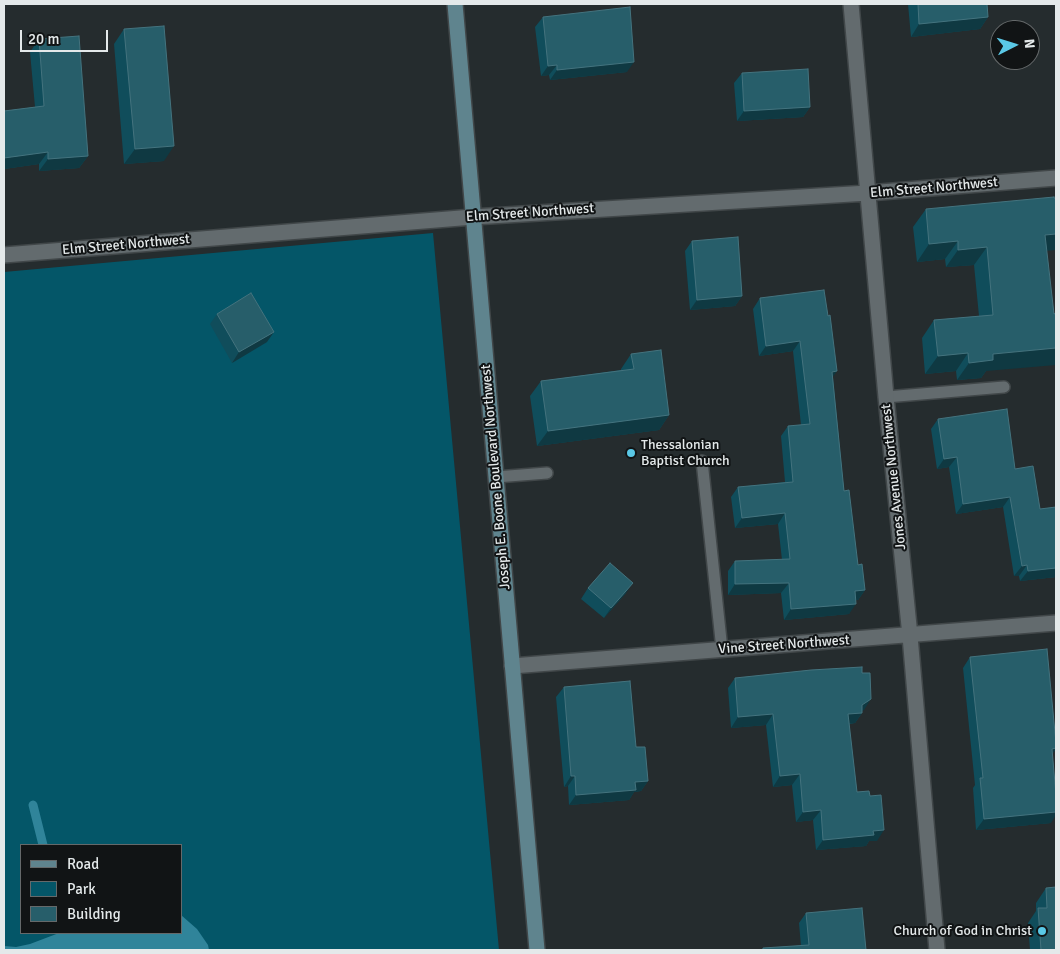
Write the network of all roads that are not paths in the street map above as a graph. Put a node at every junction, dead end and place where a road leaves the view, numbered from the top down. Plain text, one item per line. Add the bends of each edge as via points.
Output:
1 (455, 4) edge
2 (852, 4) edge
3 (1056, 178) edge
4 (868, 193) junction
5 (473, 217) junction
6 (4, 256) edge
7 (1004, 387) dead end
8 (886, 397) junction
9 (702, 461) dead end
10 (547, 473) dead end
11 (496, 477) junction
12 (1056, 623) edge
13 (910, 636) junction
14 (722, 650) junction
15 (512, 666) junction
16 (537, 950) edge
17 (937, 950) edge

1 - 5 main road, Joseph E. Boone Boulevard Northwest
2 - 4 street, Jones Avenue Northwest
3 - 4 street, Elm Street Northwest
4 - 5 street, Elm Street Northwest
4 - 8 street, Jones Avenue Northwest
5 - 6 street, Elm Street Northwest
5 - 11 main road, Joseph E. Boone Boulevard Northwest
7 - 8 lane
8 - 13 street, Jones Avenue Northwest
9 - 14 lane
10 - 11 lane
11 - 15 main road, Joseph E. Boone Boulevard Northwest
12 - 13 street, Vine Street Northwest
13 - 14 street, Vine Street Northwest
13 - 17 street, Jones Avenue Northwest
14 - 15 street, Vine Street Northwest
15 - 16 main road, Joseph E. Boone Boulevard Northwest

